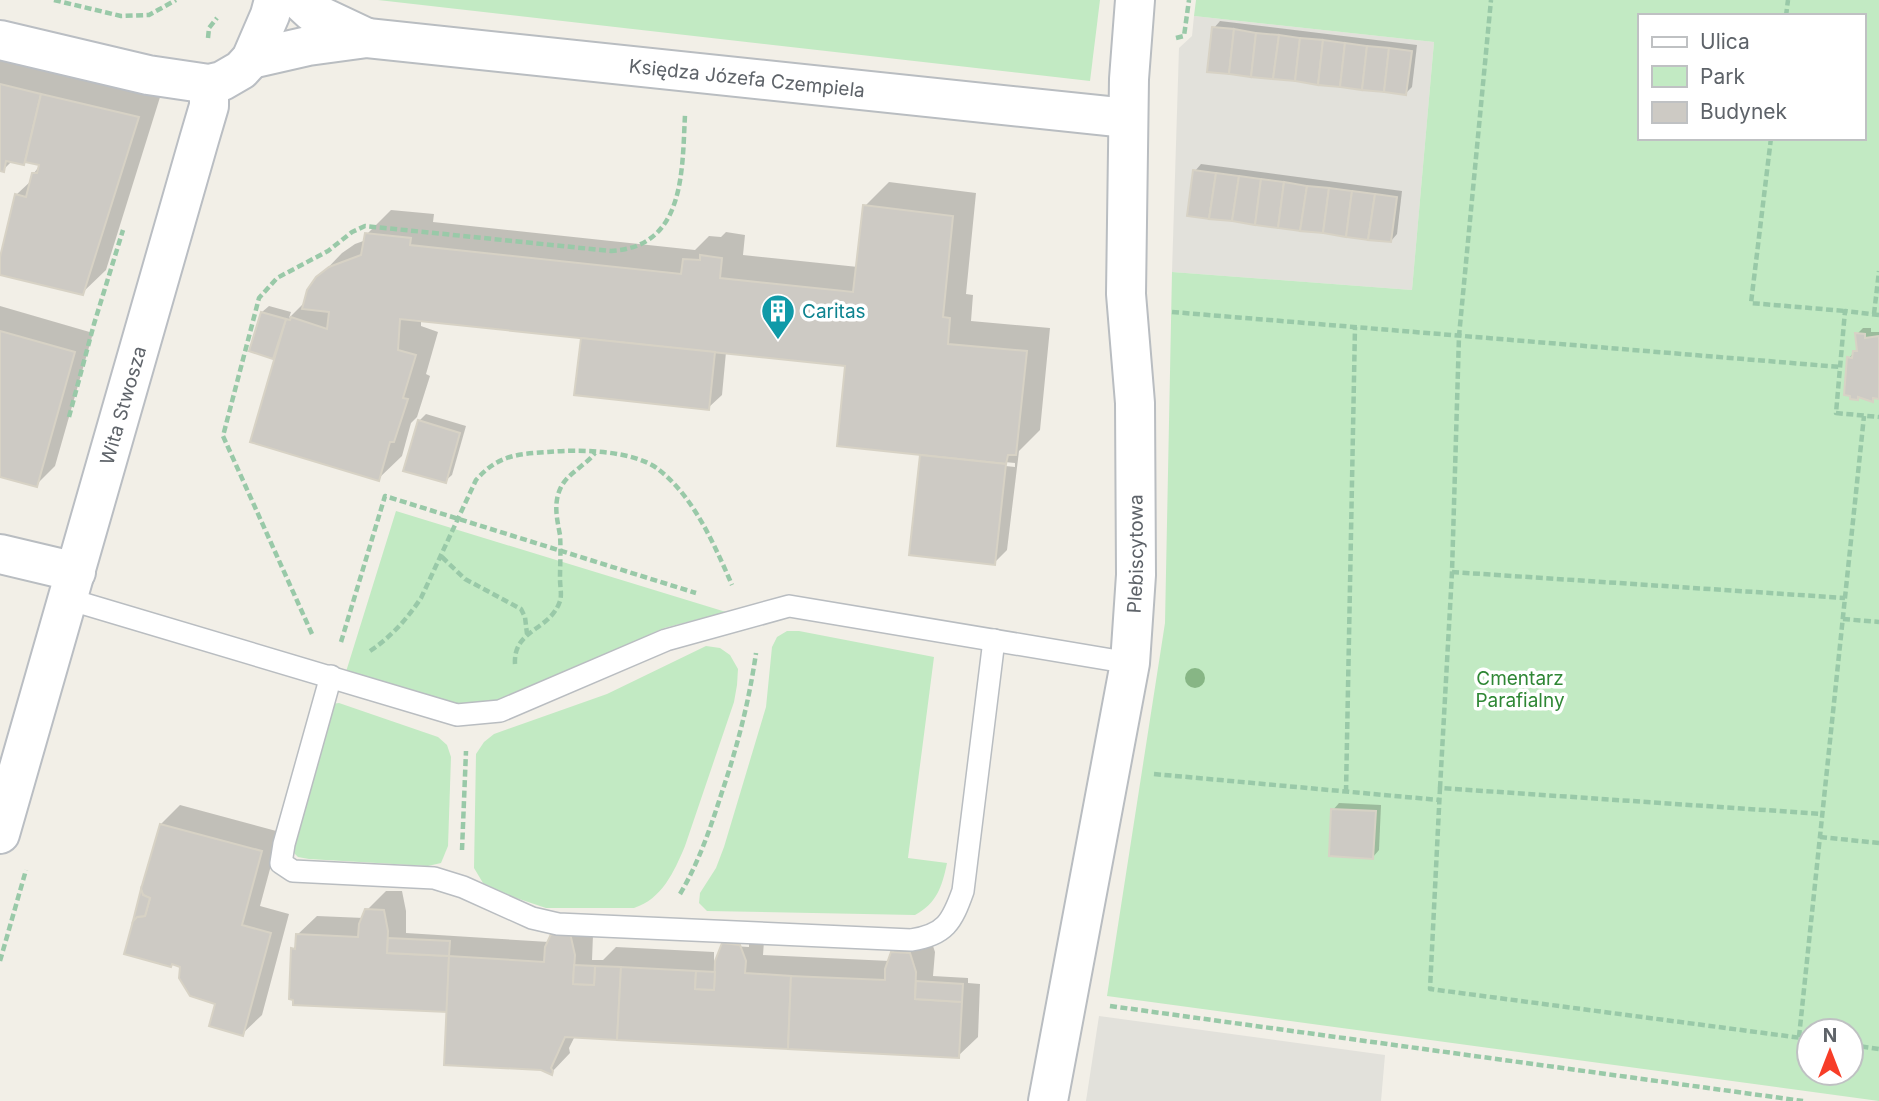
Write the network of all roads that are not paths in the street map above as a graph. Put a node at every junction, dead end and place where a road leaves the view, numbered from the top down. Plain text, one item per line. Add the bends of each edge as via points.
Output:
1 (274, 0) edge
2 (299, 0) edge
3 (1135, 0) edge
4 (366, 38) junction
5 (0, 40) edge
6 (251, 59) junction
7 (209, 84) junction
8 (1128, 118) junction
9 (0, 554) edge
10 (72, 586) junction
11 (994, 640) junction
12 (1130, 663) junction
13 (332, 671) junction
14 (0, 834) edge
15 (1048, 1101) edge

1 - 6 street
2 - 4 street, Księdza Józefa Czempiela via 312,12
3 - 8 street, Plebiscytowa
4 - 6 street, Księdza Józefa Czempiela
4 - 8 street, Księdza Józefa Czempiela
5 - 7 street via 158,77
6 - 7 street via 241,70
7 - 10 street, Wita Stwosza via 209,106
8 - 12 street, Plebiscytowa via 1126,302 1135,415 1136,575
9 - 10 street
10 - 13 lane
10 - 14 street, Wita Stwosza
11 - 12 lane
11 - 13 lane via 789,606 666,640 500,711 457,715
11 - 13 lane via 963,891 944,928 930,937 911,940 558,924 434,878 293,871 281,863
12 - 15 street, Plebiscytowa

